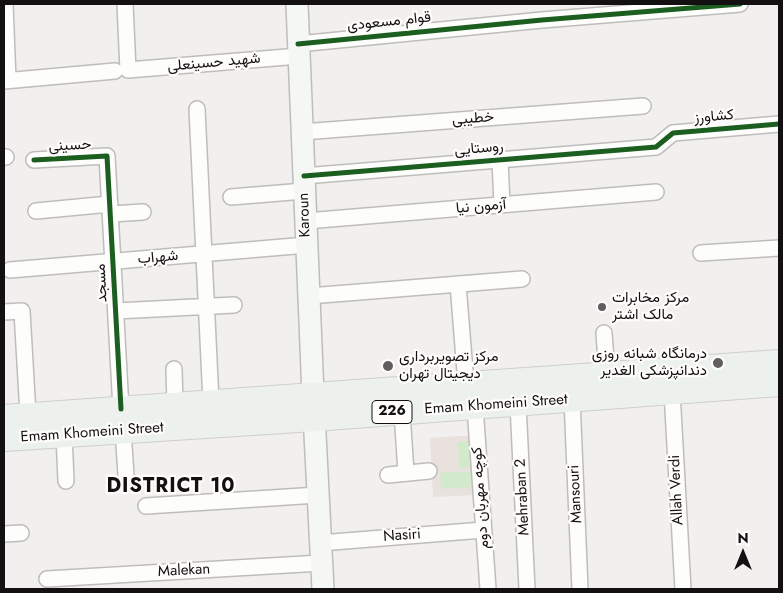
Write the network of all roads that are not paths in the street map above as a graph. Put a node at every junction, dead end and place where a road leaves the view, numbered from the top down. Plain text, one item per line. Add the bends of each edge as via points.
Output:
1 (4, 4) edge
2 (124, 4) edge
3 (297, 4) edge
4 (740, 4) edge
5 (299, 50) junction
6 (122, 71) junction
7 (6, 80) edge
8 (643, 106) dead end
9 (197, 109) dead end
10 (779, 124) edge
11 (302, 132) junction
12 (656, 147) joint
13 (107, 156) joint
14 (34, 160) dead end
15 (500, 160) junction
16 (304, 184) junction
17 (656, 192) dead end
18 (231, 197) dead end
19 (502, 205) junction
20 (110, 209) junction
21 (36, 211) dead end
22 (143, 212) dead end
23 (306, 222) junction
24 (307, 245) junction
25 (779, 248) edge
26 (700, 253) dead end
27 (204, 254) junction
28 (113, 262) junction
29 (10, 270) dead end
30 (522, 279) dead end
31 (458, 284) junction
32 (309, 296) junction
33 (234, 305) dead end
34 (206, 306) junction
35 (116, 311) junction
36 (4, 312) edge
37 (604, 333) dead end
38 (779, 362) edge
39 (174, 369) dead end
40 (608, 374) junction
41 (466, 384) junction
42 (779, 384) edge
43 (672, 392) junction
44 (313, 395) junction
45 (572, 399) junction
46 (211, 402) junction
47 (518, 404) junction
48 (175, 405) junction
49 (474, 407) junction
50 (402, 412) junction
51 (28, 415) junction
52 (4, 417) edge
53 (314, 419) junction
54 (122, 420) junction
55 (64, 435) junction
56 (4, 439) edge
57 (429, 471) dead end
58 (406, 473) junction
59 (126, 475) dead end
60 (388, 475) dead end
61 (66, 481) dead end
62 (318, 495) junction
63 (146, 506) dead end
64 (483, 530) junction
65 (21, 533) dead end
66 (4, 534) edge
67 (321, 553) junction
68 (48, 578) dead end
69 (121, 582) edge
70 (323, 589) edge
71 (488, 589) edge
72 (528, 589) edge
73 (580, 589) edge
74 (683, 589) edge

1 - 7 street
2 - 6 street
3 - 5 main road, Karoun
4 - 5 street, قوام مسعودی via 542,20
5 - 6 street, شهید حسینعلی
5 - 11 main road, Karoun
6 - 7 street, شهید حسینعلی
8 - 11 street, خطیبی
9 - 27 street
10 - 12 street, کشاورز via 673,133
11 - 16 main road, Karoun
12 - 15 street, روستایی
13 - 14 street, حسینی
13 - 20 street, مسجد
15 - 16 street, روستایی
15 - 19 street
16 - 18 street, روستایی
16 - 23 main road, Karoun
17 - 19 street, آزمون نیا
19 - 23 street, آزمون نیا
20 - 21 street
20 - 22 street
20 - 28 street, مسجد
23 - 24 main road, Karoun
24 - 27 street, شهراب
24 - 32 main road, Karoun
25 - 26 street
27 - 28 street, شهراب
27 - 34 street
28 - 29 street, شهراب
28 - 35 street, مسجد
30 - 31 street
31 - 32 street
31 - 41 street
32 - 44 main road, Karoun
33 - 34 street
34 - 35 street
34 - 46 street
35 - 54 street, مسجد
36 - 51 street via 22,311
37 - 40 street
38 - 40 main road, Emam Khomeini Street / 226
39 - 48 street
40 - 41 main road, Emam Khomeini Street / 226
41 - 44 main road, Emam Khomeini Street / 226
42 - 43 main road, Emam Khomeini Street / 226
43 - 45 main road, Emam Khomeini Street / 226
43 - 74 street, Allah Verdi
44 - 46 main road, Emam Khomeini Street / 226
44 - 53 main road, Karoun
45 - 47 main road, Emam Khomeini Street / 226
45 - 73 street, Mansouri
46 - 48 main road, Emam Khomeini Street / 226
47 - 49 main road, Emam Khomeini Street / 226
47 - 72 street, Mehraban 2
48 - 54 main road, Emam Khomeini Street / 226
49 - 50 main road, Emam Khomeini Street / 226
49 - 64 street, کوچه مهربان دوم
50 - 53 main road, Emam Khomeini Street / 226
50 - 58 street
51 - 52 main road, Emam Khomeini Street / 226
51 - 54 main road, Emam Khomeini Street / 226
53 - 54 main road, Emam Khomeini Street / 226
53 - 62 main road
54 - 55 main road, Emam Khomeini Street / 226
54 - 59 street, مسجد
55 - 56 main road, Emam Khomeini Street / 226
55 - 61 street
57 - 58 street
58 - 60 street
62 - 63 street
62 - 67 main road
64 - 67 street, Nasiri
64 - 71 street, کوچه مهربان دوم
65 - 66 street
67 - 69 street, Malekan
67 - 70 main road
68 - 69 street, Malekan

